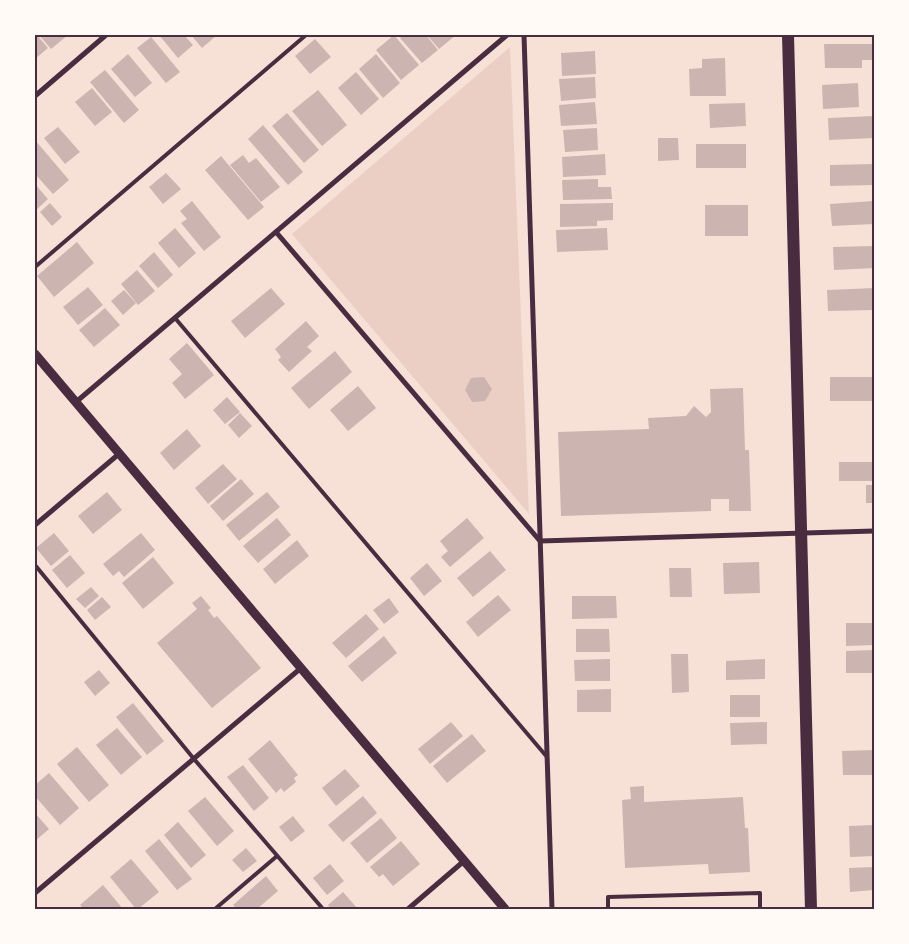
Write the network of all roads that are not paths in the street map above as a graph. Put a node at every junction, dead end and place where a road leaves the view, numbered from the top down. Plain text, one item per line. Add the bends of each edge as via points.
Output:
1 (106, 35) edge
2 (306, 35) edge
3 (507, 35) edge
4 (524, 35) edge
5 (788, 35) edge
6 (35, 96) edge
7 (276, 232) junction
8 (35, 267) edge
9 (175, 318) junction
10 (35, 354) edge
11 (76, 402) junction
12 (120, 453) junction
13 (35, 525) edge
14 (874, 531) edge
15 (800, 532) junction
16 (540, 541) junction
17 (35, 565) edge
18 (301, 668) junction
19 (547, 757) junction
20 (194, 759) junction
21 (277, 856) junction
22 (464, 861) junction
23 (35, 893) edge
24 (214, 909) edge
25 (323, 909) edge
26 (408, 909) edge
27 (505, 909) edge
28 (552, 909) edge
29 (608, 909) edge
30 (760, 909) edge
31 (811, 909) edge

1 - 6 street
2 - 8 lane
3 - 7 street
4 - 16 street
5 - 15 main road
7 - 9 street
7 - 16 street
9 - 11 street
9 - 19 lane
10 - 11 street
11 - 12 street
12 - 13 street
12 - 18 street
14 - 15 street
15 - 16 street
15 - 31 main road
16 - 19 street
17 - 20 lane
18 - 20 street
18 - 22 street
19 - 28 street
20 - 21 lane
20 - 23 street
21 - 24 lane
21 - 25 lane
22 - 26 street
22 - 27 street
29 - 30 lane via 608,897 760,893

